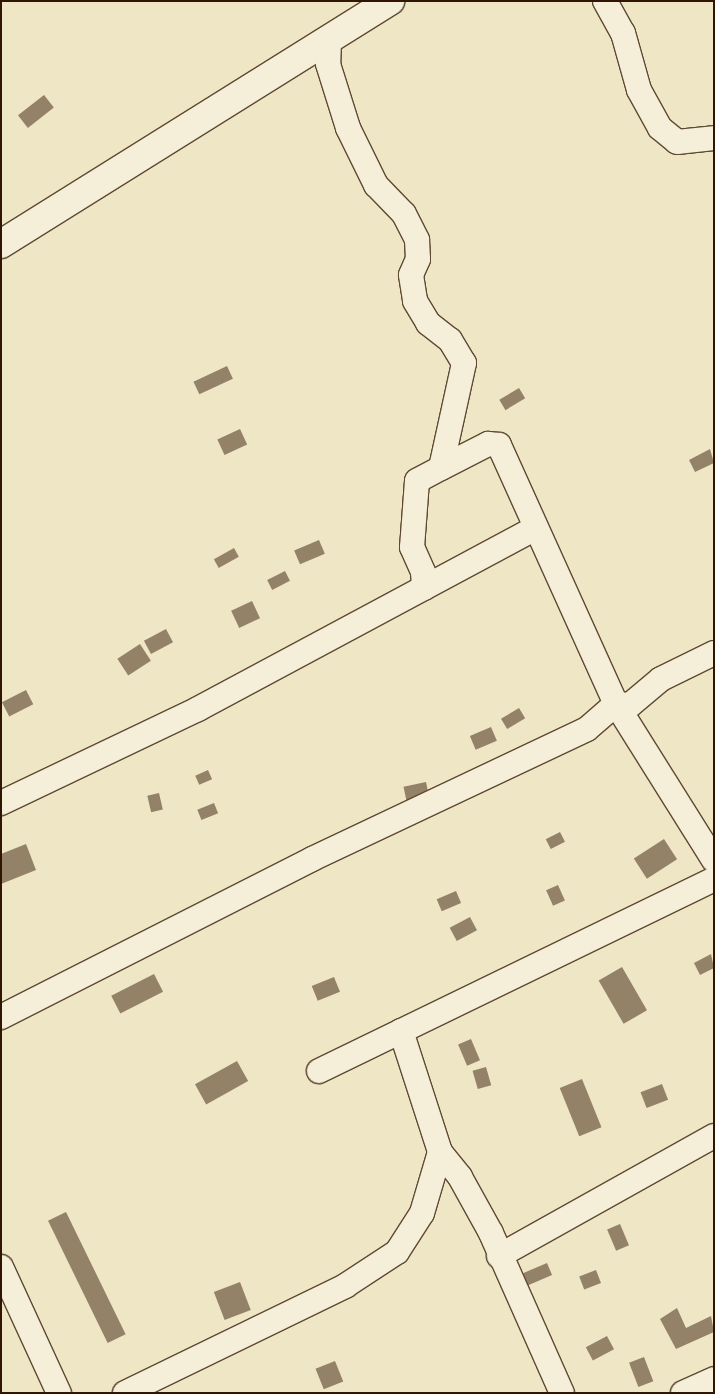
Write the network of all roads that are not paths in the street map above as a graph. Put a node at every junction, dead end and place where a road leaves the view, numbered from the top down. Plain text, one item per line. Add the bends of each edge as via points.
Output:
1 (390, 1) edge
2 (605, 1) edge
3 (321, 53) junction
4 (714, 138) edge
5 (1, 244) edge
6 (442, 468) junction
7 (536, 528) junction
8 (424, 588) junction
9 (714, 653) edge
10 (616, 704) junction
11 (1, 804) edge
12 (714, 860) edge
13 (714, 879) edge
14 (1, 1017) edge
15 (401, 1031) junction
16 (319, 1071) dead end
17 (714, 1136) edge
18 (440, 1152) junction
19 (500, 1256) junction
20 (1, 1268) edge
21 (714, 1379) edge
22 (59, 1393) edge
23 (125, 1393) edge
24 (562, 1393) edge
25 (683, 1393) edge

1 - 3 main road
2 - 4 street via 623,32 639,90 660,128 677,142
3 - 5 main road
3 - 6 street via 348,128 376,185 404,214 417,240 418,259 411,275 415,301 428,323 450,340 464,363
6 - 7 street via 488,444 499,445
6 - 8 street via 417,481 410,523 412,547 423,572
7 - 8 street
7 - 10 street
8 - 11 street via 198,709
9 - 10 street via 661,679 630,705
10 - 12 street
10 - 14 street via 587,729 312,859
13 - 15 street
15 - 16 street
15 - 18 street
17 - 19 street
18 - 19 street via 460,1177
18 - 23 street via 422,1214 397,1252 346,1286
19 - 24 street
20 - 22 street
21 - 25 street

